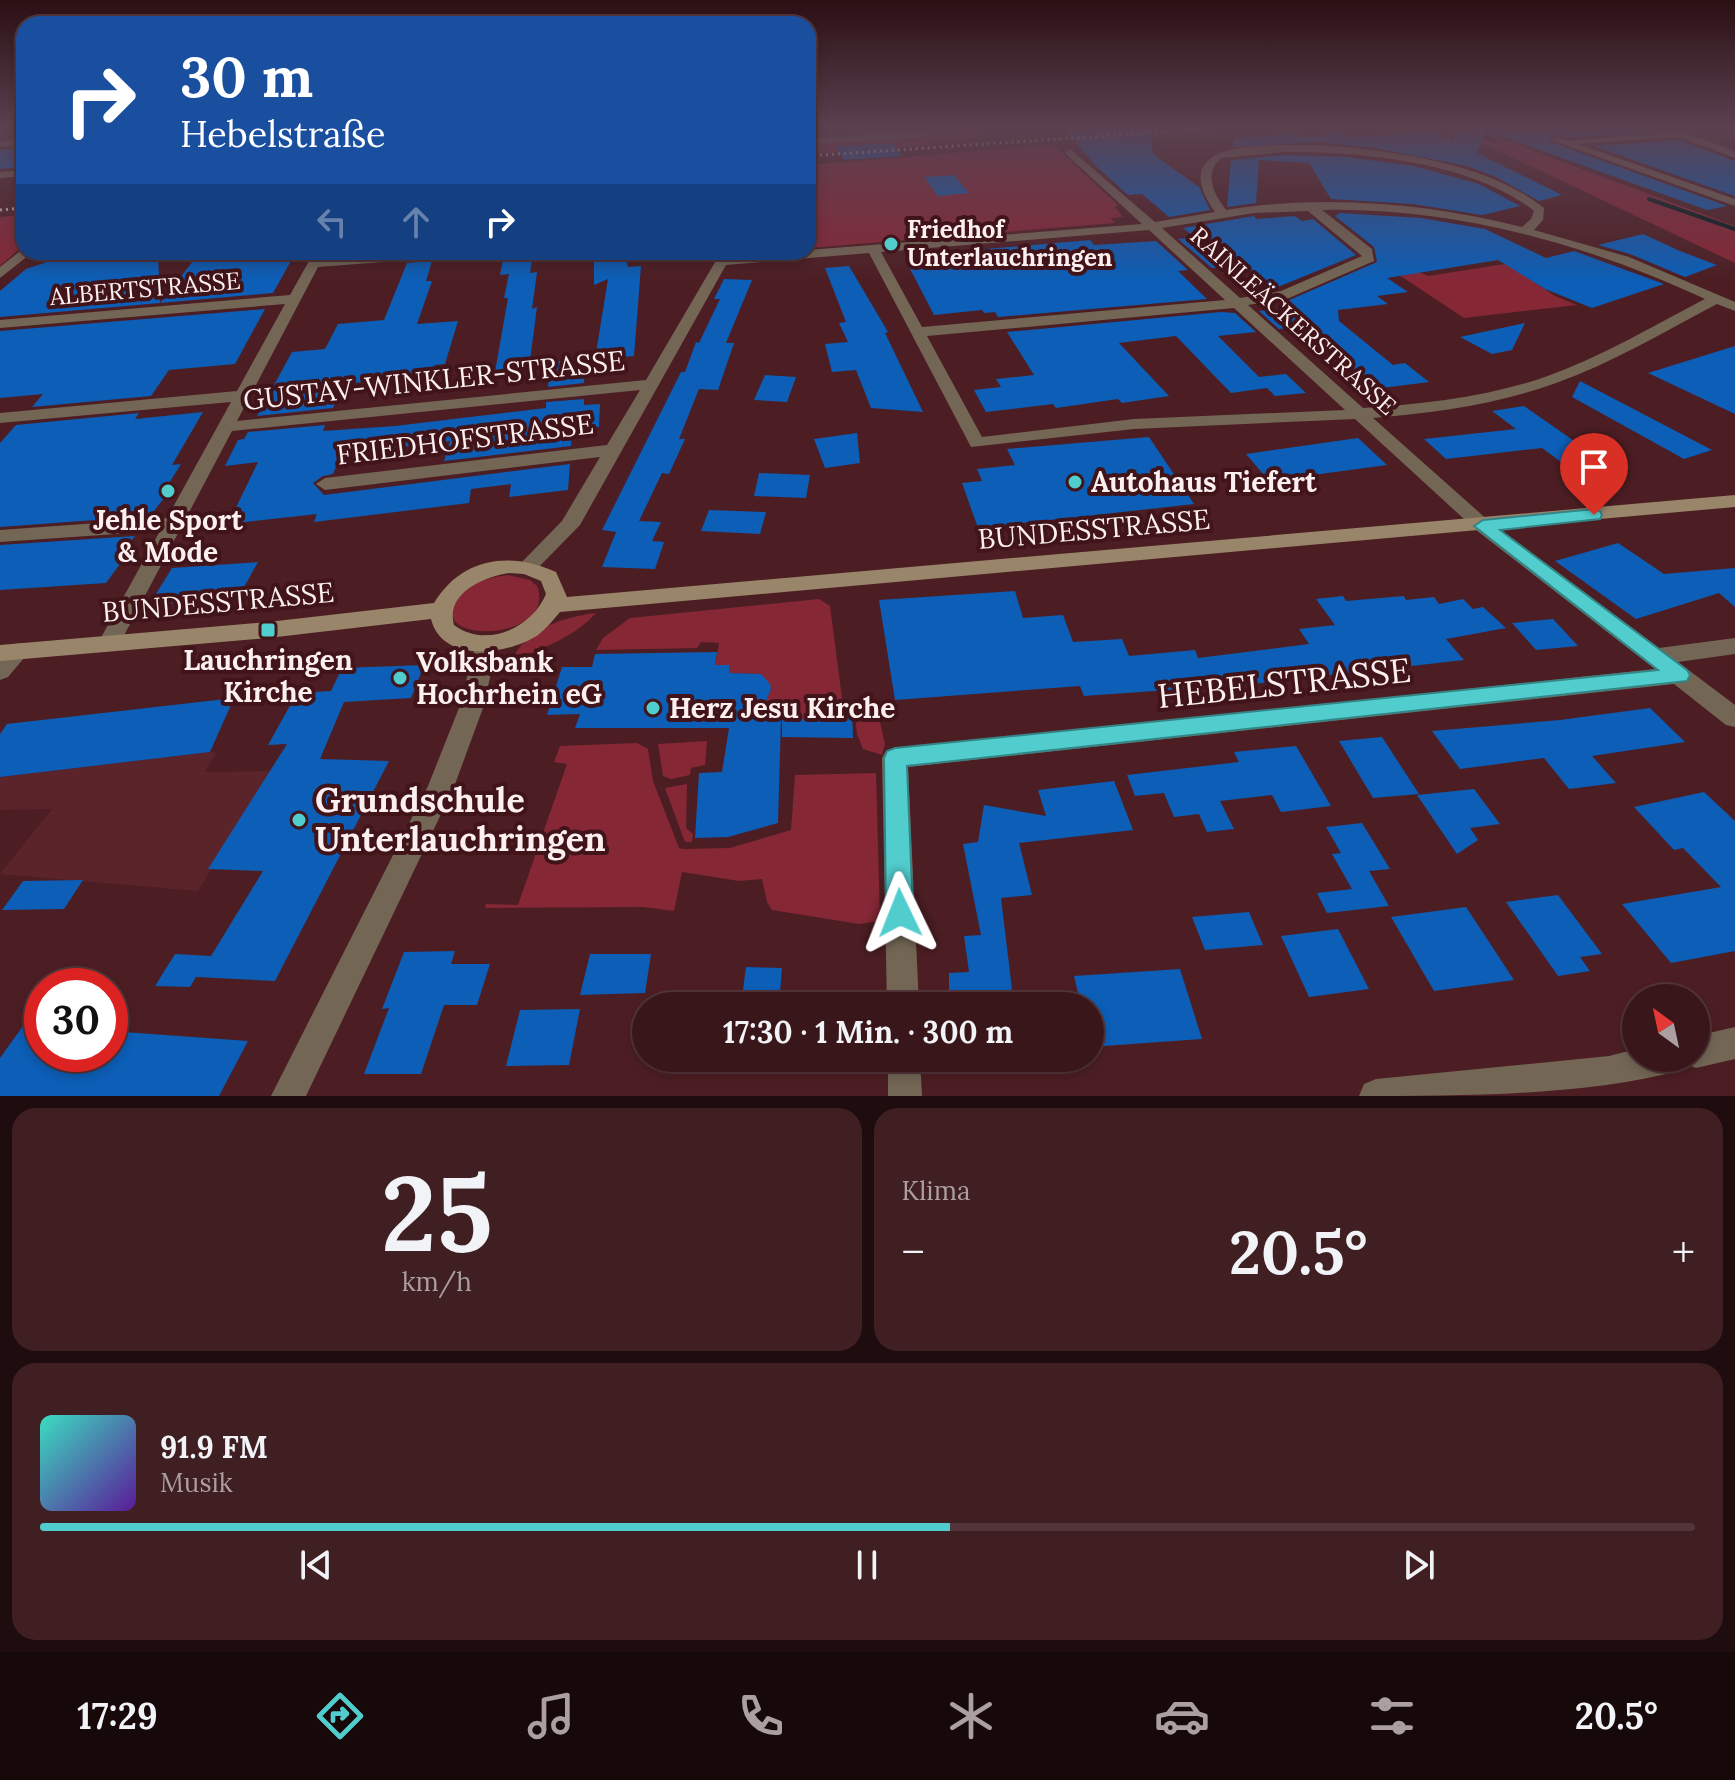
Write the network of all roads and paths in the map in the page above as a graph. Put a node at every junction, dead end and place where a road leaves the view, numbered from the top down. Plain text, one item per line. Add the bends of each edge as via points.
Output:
1 (1099, 179) edge
2 (1206, 179) edge
3 (1477, 179) edge
4 (1666, 179) edge
5 (1735, 203) edge
6 (1311, 207) junction
7 (1222, 213) junction
8 (1151, 227) junction
9 (1527, 229) junction
10 (873, 249) junction
11 (816, 252) edge
12 (16, 260) edge
13 (315, 260) edge
14 (723, 260) edge
15 (0, 274) edge
16 (1735, 290) edge
17 (1719, 297) junction
18 (293, 299) junction
19 (1238, 303) junction
20 (1735, 307) edge
21 (0, 324) edge
22 (919, 332) junction
23 (650, 384) junction
24 (240, 396) junction
25 (1360, 413) junction
26 (0, 418) edge
27 (224, 427) junction
28 (613, 450) junction
29 (325, 484) dead end
30 (1735, 501) edge
31 (171, 524) junction
32 (1483, 526) junction
33 (0, 536) edge
34 (527, 567) junction
35 (554, 605) junction
36 (441, 610) junction
37 (109, 643) junction
38 (487, 643) junction
39 (1735, 646) edge
40 (10, 652) edge
41 (1657, 657) junction
42 (0, 671) edge
43 (1680, 675) junction
44 (1735, 718) edge
45 (903, 992) edge
46 (1735, 1043) edge
47 (1710, 1049) edge
48 (1622, 1069) edge
49 (904, 1072) edge
50 (288, 1096) edge
51 (905, 1096) edge
52 (1376, 1096) edge

1 - 8 street, RAINLEÄCKERSTRASSE
2 - 7 street
3 - 9 street via 1507,189 1540,210
4 - 5 street
6 - 7 street
6 - 9 street via 1432,214
6 - 19 street via 1369,258 1284,295
7 - 8 street
8 - 10 street
8 - 19 street, RAINLEÄCKERSTRASSE
9 - 17 street
10 - 11 street
10 - 22 street
12 - 15 street
13 - 18 street
14 - 23 street, FRIEDHOFSTRASSE
16 - 17 street
17 - 20 street
17 - 25 street via 1606,357 1528,387 1453,405
18 - 21 street, ALBERTSTRASSE
18 - 24 street
19 - 22 street
19 - 25 street, RAINLEÄCKERSTRASSE
22 - 25 street via 977,443 1131,425
23 - 27 street, GUSTAV-WINKLER-STRASSE
23 - 28 street, FRIEDHOFSTRASSE
24 - 26 street
24 - 27 street
25 - 32 street, RAINLEÄCKERSTRASSE
27 - 31 street
28 - 29 street, FRIEDHOFSTRASSE
28 - 34 street, FRIEDHOFSTRASSE via 570,525
30 - 32 main road, BUNDESSTRASSE
31 - 33 street
31 - 37 street
32 - 35 main road, BUNDESSTRASSE
32 - 41 street, RAINLEÄCKERSTRASSE
34 - 35 main road via 555,585
34 - 36 main road via 473,576 453,591
35 - 38 main road via 528,631
36 - 37 main road, BUNDESSTRASSE
36 - 38 main road via 446,630
37 - 40 main road, BUNDESSTRASSE
38 - 50 street via 474,697 441,787
39 - 41 street
40 - 42 street
41 - 43 street, RAINLEÄCKERSTRASSE
43 - 44 street, RAINLEÄCKERSTRASSE
43 - 45 street, HEBELSTRASSE via 895,758
46 - 47 street
48 - 52 street
49 - 51 street

